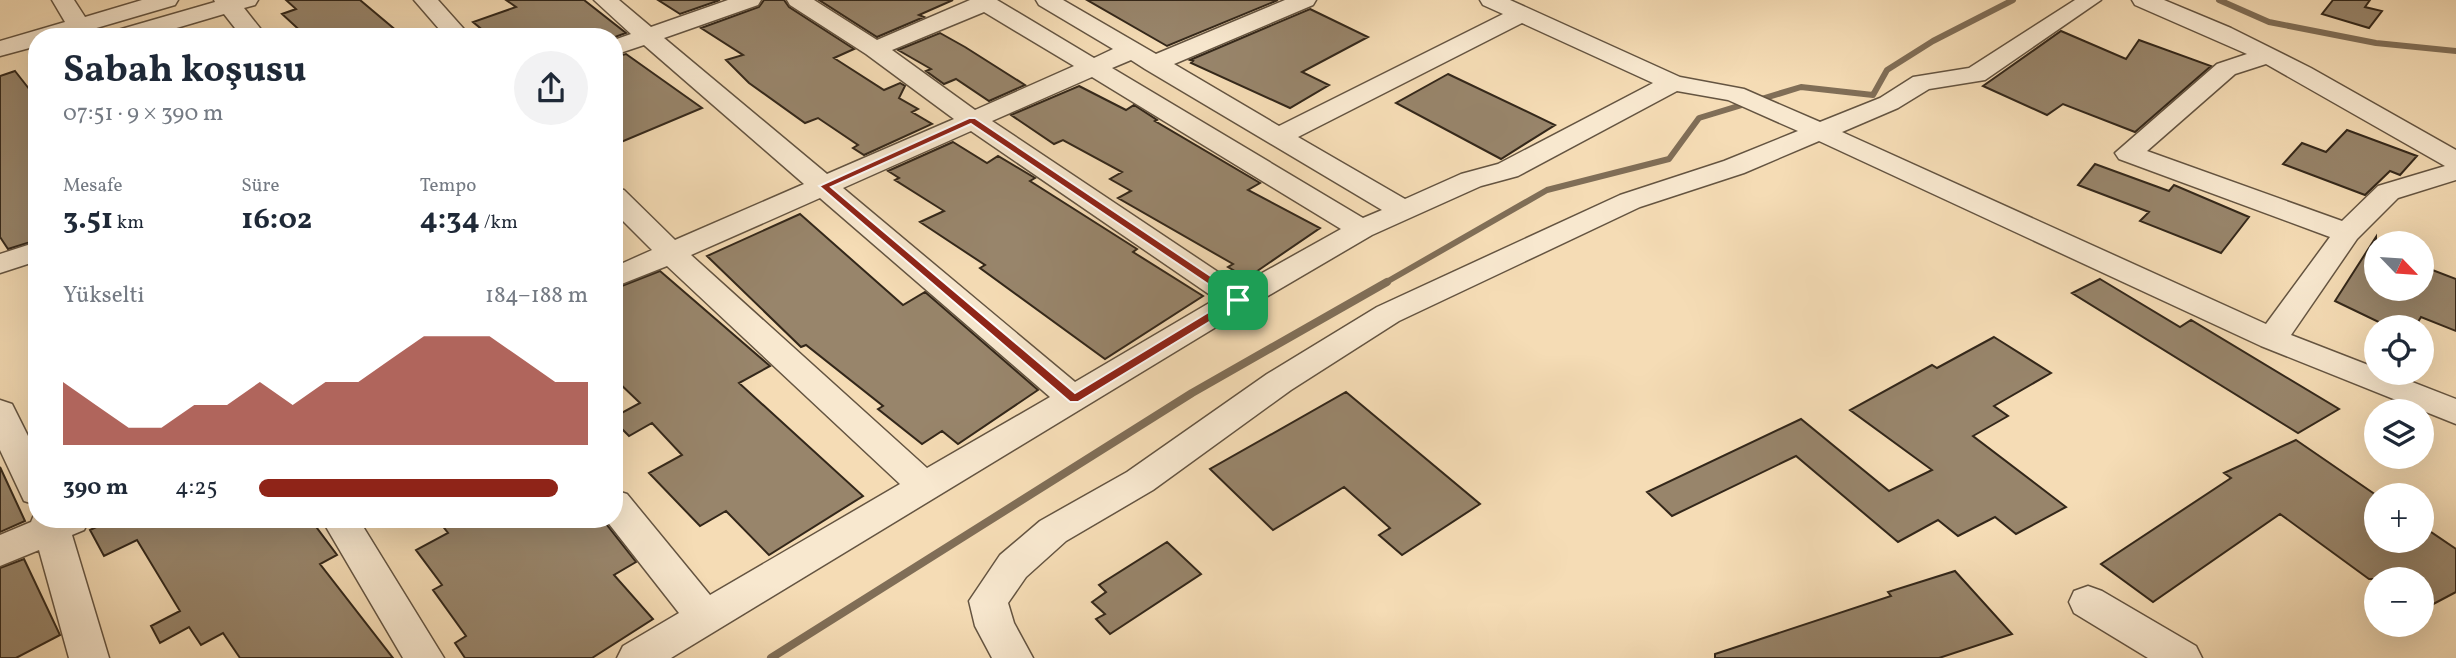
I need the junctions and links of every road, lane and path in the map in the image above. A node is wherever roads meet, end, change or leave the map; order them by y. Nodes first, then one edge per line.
1 (63, 0) edge
2 (167, 0) edge
3 (425, 0) edge
4 (605, 0) edge
5 (750, 0) edge
6 (798, 0) edge
7 (1047, 0) edge
8 (1305, 0) edge
9 (1491, 0) edge
10 (2090, 0) edge
11 (2143, 0) edge
12 (234, 2) edge
13 (983, 2) edge
14 (1521, 14) junction
15 (81, 28) edge
16 (91, 28) edge
17 (149, 28) edge
18 (250, 28) edge
19 (451, 28) edge
20 (648, 36) junction
21 (28, 40) edge
22 (623, 45) edge
23 (0, 49) edge
24 (875, 49) junction
25 (2266, 55) junction
26 (1143, 57) junction
27 (28, 63) edge
28 (1091, 68) junction
29 (0, 71) edge
30 (1673, 83) junction
31 (972, 120) junction
32 (1805, 124) junction
33 (1278, 137) junction
34 (2456, 161) edge
35 (2456, 171) edge
36 (824, 186) junction
37 (623, 205) edge
38 (1404, 211) junction
39 (1362, 229) junction
40 (2347, 233) junction
41 (671, 253) junction
42 (28, 254) edge
43 (0, 264) edge
44 (623, 274) edge
45 (1238, 300) junction
46 (2272, 339) junction
47 (1074, 399) junction
48 (0, 412) edge
49 (2456, 412) edge
50 (28, 473) edge
51 (925, 487) junction
52 (623, 515) edge
53 (46, 528) edge
54 (59, 528) edge
55 (345, 528) edge
56 (0, 551) edge
57 (2088, 602) dead end
58 (705, 617) junction
59 (1004, 642) edge
60 (89, 658) edge
61 (424, 658) edge
62 (637, 658) edge
63 (2182, 658) edge

1 - 15 street
2 - 16 street
3 - 19 street
4 - 20 street
5 - 20 street
6 - 24 street
7 - 26 street
8 - 26 street
9 - 14 street
10 - 32 street
11 - 25 street
12 - 17 street
12 - 18 street
13 - 24 street
13 - 28 street
14 - 30 street
14 - 33 street
20 - 22 street
20 - 36 street
21 - 23 street
24 - 31 street
25 - 34 street
25 - 40 street
26 - 28 street
26 - 33 street
27 - 29 street
28 - 31 street
28 - 39 street
30 - 32 street
30 - 38 street
31 - 36 street
31 - 45 street
32 - 46 street
32 - 59 street
33 - 38 street
35 - 40 street
36 - 41 street
36 - 47 street
37 - 41 street
38 - 39 street
39 - 45 street
40 - 46 street
41 - 44 street
41 - 51 street
42 - 43 street
45 - 47 street
46 - 49 street
47 - 51 street
48 - 50 street
51 - 58 street
52 - 58 street
53 - 56 street
54 - 60 street
55 - 61 street
57 - 63 street
58 - 62 street

